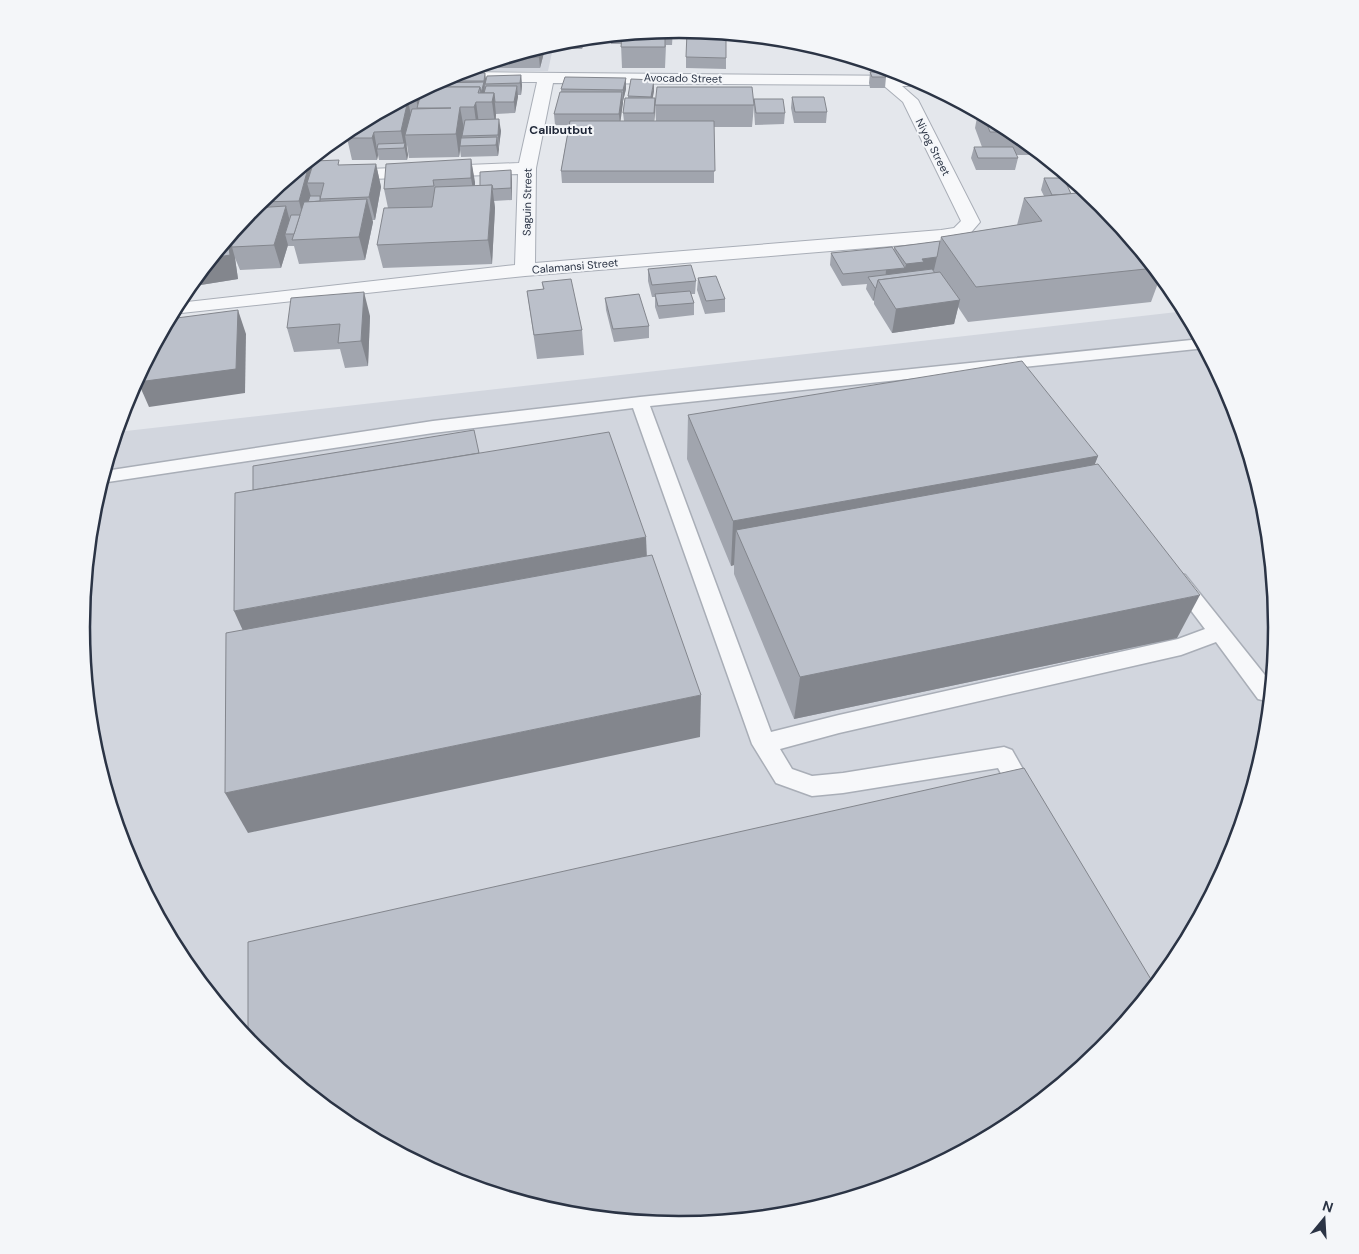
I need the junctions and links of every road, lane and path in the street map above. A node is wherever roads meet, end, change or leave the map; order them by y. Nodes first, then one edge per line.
1 (470, 76) edge
2 (546, 77) junction
3 (886, 80) junction
4 (901, 80) edge
5 (527, 168) junction
6 (299, 178) edge
7 (971, 222) joint
8 (525, 270) junction
9 (184, 308) edge
10 (1197, 345) edge
11 (640, 402) junction
12 (110, 476) edge
13 (1164, 563) edge
14 (1220, 632) junction
15 (1265, 692) edge
16 (764, 744) junction
17 (1039, 817) edge

1 - 2 street, Avocado Street
2 - 3 street, Avocado Street
2 - 5 street, Saguin Street
3 - 4 street, Avocado Street
3 - 7 street, Niyog Street
5 - 6 street
5 - 8 street, Saguin Street
7 - 8 street, Calamansi Street
8 - 9 street, Calamansi Street
10 - 11 lane
11 - 12 lane
11 - 16 lane
13 - 14 lane
14 - 15 lane
14 - 16 lane
16 - 17 lane

